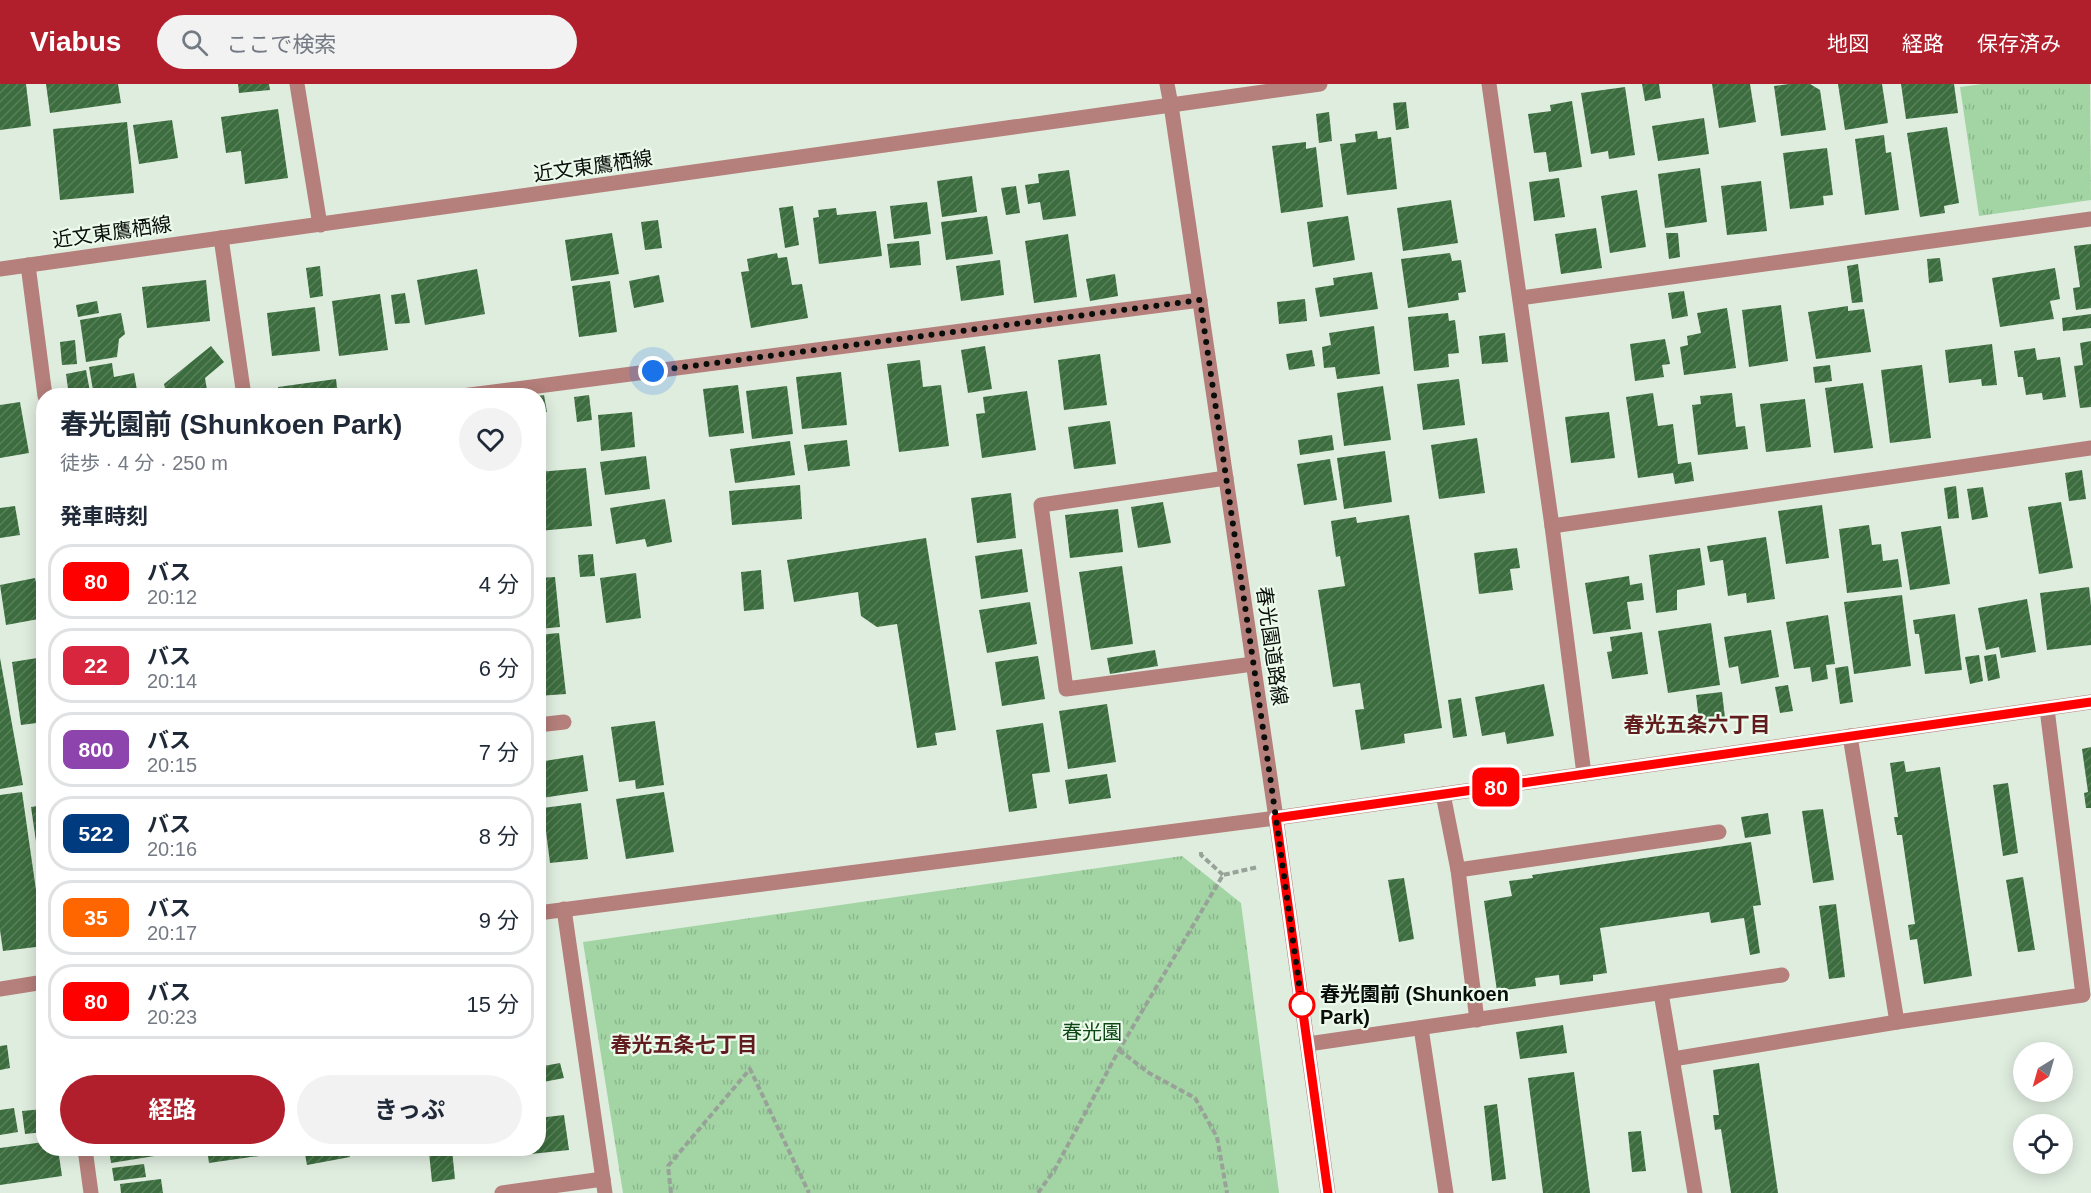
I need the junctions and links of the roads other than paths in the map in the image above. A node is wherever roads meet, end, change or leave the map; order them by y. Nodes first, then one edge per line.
1 (297, 84) edge
2 (1167, 84) edge
3 (1320, 84) edge
4 (1489, 84) edge
5 (1171, 105) junction
6 (2091, 219) edge
7 (320, 225) junction
8 (221, 238) junction
9 (28, 265) junction
10 (0, 269) edge
11 (1520, 298) junction
12 (1200, 300) junction
13 (44, 388) edge
14 (243, 388) edge
15 (524, 388) edge
16 (2091, 448) edge
17 (1226, 478) junction
18 (1552, 526) junction
19 (1253, 664) junction
20 (2091, 702) edge
21 (2047, 708) junction
22 (564, 722) dead end
23 (546, 724) edge
24 (1850, 736) junction
25 (1584, 774) junction
26 (1443, 794) junction
27 (1276, 818) junction
28 (1719, 832) dead end
29 (1458, 870) junction
30 (564, 909) junction
31 (546, 911) edge
32 (1782, 975) dead end
33 (36, 983) edge
34 (0, 989) edge
35 (1661, 993) junction
36 (2087, 997) edge
37 (1477, 1020) junction
38 (1897, 1023) junction
39 (1421, 1028) junction
40 (1308, 1044) junction
41 (1673, 1059) junction
42 (86, 1156) edge
43 (604, 1186) edge
44 (91, 1193) edge
45 (502, 1193) edge
46 (1328, 1193) edge
47 (1446, 1193) edge
48 (1695, 1193) edge

1 - 7 street
2 - 5 street
3 - 5 street, 近文東鷹栖線
4 - 11 street
5 - 7 street, 近文東鷹栖線
5 - 12 street, 春光園道路線
6 - 11 street
7 - 8 street, 近文東鷹栖線
8 - 9 street, 近文東鷹栖線
8 - 14 street
9 - 10 street, 近文東鷹栖線
9 - 13 street
11 - 18 street
12 - 15 street
12 - 17 street, 春光園道路線
16 - 18 street
17 - 19 street, 春光園道路線
17 - 19 street
18 - 25 street
19 - 27 street, 春光園道路線
20 - 21 street
21 - 24 street
21 - 36 street
22 - 23 street
24 - 25 street
24 - 38 street
25 - 26 street
26 - 27 street
26 - 29 street
27 - 30 street
27 - 40 street, 春光園道路線
28 - 29 street
29 - 37 street
30 - 31 street
30 - 43 street
32 - 35 street
33 - 34 street
35 - 37 street
35 - 41 street
36 - 38 street
37 - 39 street
38 - 41 street
39 - 40 street
39 - 47 street
40 - 46 street, 春光園道路線
41 - 48 street
42 - 44 street
43 - 45 street

